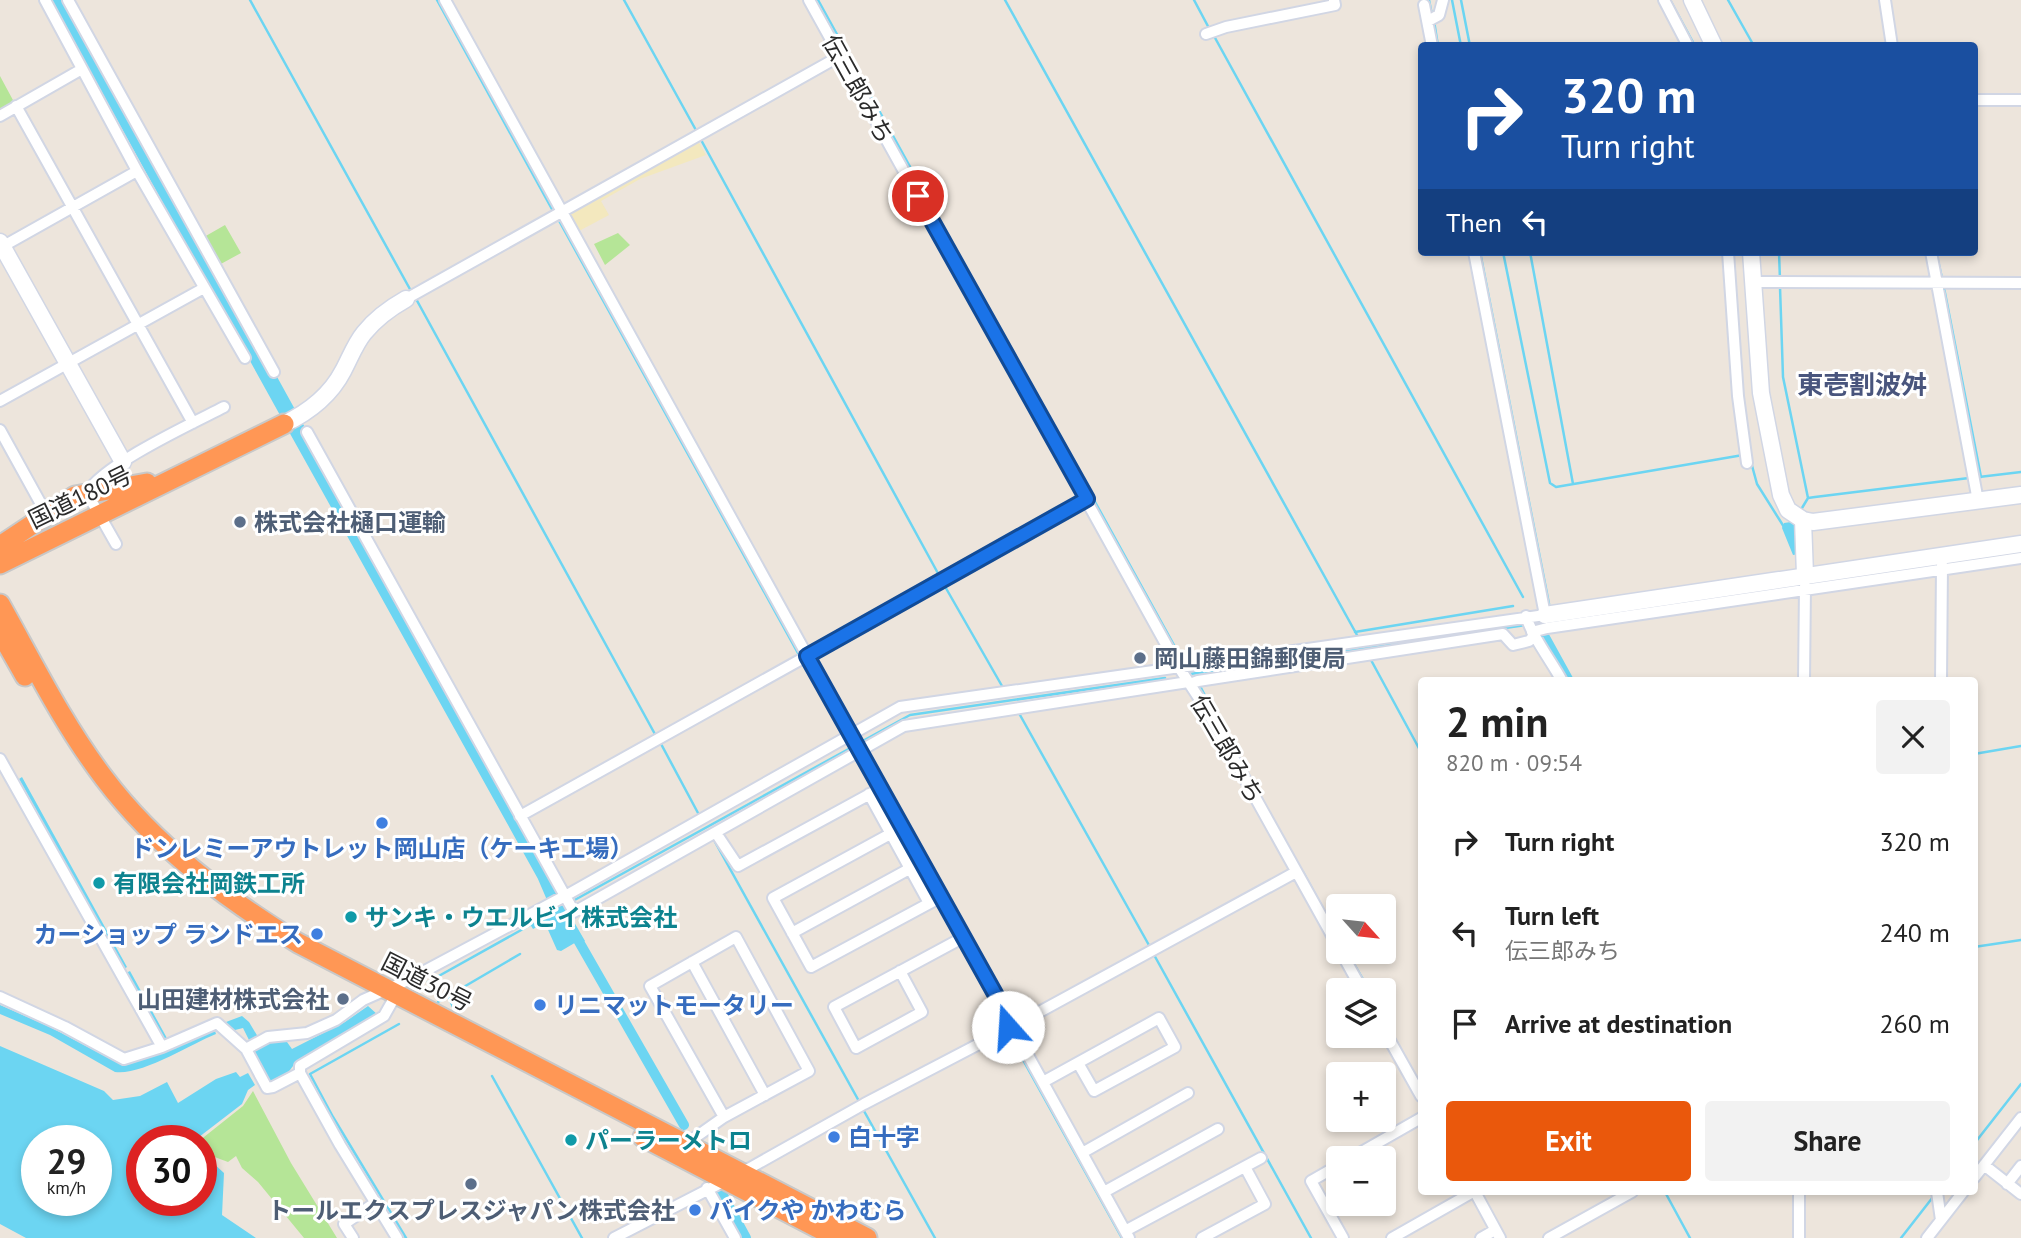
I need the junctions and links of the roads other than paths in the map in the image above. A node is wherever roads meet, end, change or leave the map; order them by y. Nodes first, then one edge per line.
1 (45, 0) edge
2 (68, 0) edge
3 (445, 0) edge
4 (809, 0) edge
5 (1334, 0) edge
6 (1443, 0) edge
7 (1664, 0) edge
8 (1692, 0) edge
9 (1885, 0) edge
10 (1424, 5) dead end
11 (1432, 20) junction
12 (1206, 34) dead end
13 (1433, 42) edge
14 (1686, 42) edge
15 (1712, 42) edge
16 (1891, 42) edge
17 (840, 56) junction
18 (82, 69) junction
19 (1978, 100) edge
20 (2021, 100) edge
21 (16, 106) junction
22 (0, 116) edge
23 (138, 171) junction
24 (73, 206) junction
25 (557, 213) junction
26 (1, 246) edge
27 (1475, 256) edge
28 (1729, 256) edge
29 (1750, 256) edge
30 (1932, 256) edge
31 (1941, 283) junction
32 (2021, 283) edge
33 (204, 288) junction
34 (1741, 291) junction
35 (406, 299) joint
36 (138, 323) junction
37 (244, 358) dead end
38 (67, 363) junction
39 (274, 372) dead end
40 (1746, 395) junction
41 (0, 401) edge
42 (224, 407) dead end
43 (193, 422) junction
44 (284, 424) joint
45 (0, 430) edge
46 (307, 432) dead end
47 (1746, 457) dead end
48 (123, 462) junction
49 (181, 474) junction
50 (87, 494) junction
51 (2021, 495) edge
52 (1087, 499) junction
53 (1978, 501) junction
54 (99, 514) junction
55 (47, 515) junction
56 (1803, 520) junction
57 (116, 544) dead end
58 (2021, 544) edge
59 (0, 546) edge
60 (2021, 558) edge
61 (0, 564) edge
62 (1940, 566) junction
63 (1805, 583) junction
64 (0, 604) edge
65 (1535, 626) junction
66 (0, 632) edge
67 (1354, 649) junction
68 (804, 658) junction
69 (1178, 666) junction
70 (1560, 677) edge
71 (1804, 677) edge
72 (1941, 677) edge
73 (1194, 682) junction
74 (855, 747) junction
75 (0, 758) edge
76 (875, 791) junction
77 (520, 816) junction
78 (897, 831) junction
79 (716, 833) junction
80 (916, 865) junction
81 (1296, 872) junction
82 (566, 897) junction
83 (583, 897) junction
84 (934, 900) junction
85 (1326, 925) edge
86 (792, 933) junction
87 (959, 940) junction
88 (692, 962) junction
89 (900, 971) junction
90 (388, 996) junction
91 (0, 997) edge
92 (1008, 1028) junction
93 (166, 1045) junction
94 (249, 1048) junction
95 (1394, 1048) edge
96 (1078, 1063) junction
97 (300, 1073) junction
98 (1043, 1082) junction
99 (1418, 1091) edge
100 (1188, 1093) dead end
101 (765, 1095) junction
102 (724, 1116) junction
103 (2021, 1118) edge
104 (1418, 1120) edge
105 (1218, 1129) dead end
106 (1372, 1146) edge
107 (685, 1151) junction
108 (1082, 1153) junction
109 (1261, 1158) dead end
110 (1984, 1165) junction
111 (2021, 1166) edge
112 (1245, 1167) junction
113 (1326, 1172) edge
114 (1978, 1173) edge
115 (724, 1180) junction
116 (2007, 1184) junction
117 (1104, 1192) junction
118 (2021, 1194) edge
119 (1469, 1195) edge
120 (1476, 1195) edge
121 (1627, 1195) edge
122 (1799, 1195) edge
123 (1937, 1195) edge
124 (1961, 1195) edge
125 (375, 1203) junction
126 (1326, 1208) edge
127 (1331, 1216) edge
128 (1941, 1220) junction
129 (1498, 1234) edge
130 (1127, 1235) edge
131 (353, 1238) edge
132 (397, 1238) edge
133 (614, 1238) edge
134 (735, 1238) edge
135 (837, 1238) edge
136 (867, 1238) edge
137 (1202, 1238) edge
138 (1343, 1238) edge
139 (1392, 1238) edge
140 (1481, 1238) edge
141 (1549, 1238) edge
142 (1799, 1238) edge
143 (1927, 1238) edge

1 - 18 street
2 - 39 street
3 - 25 street
4 - 17 street, 伝三郎みち
5 - 12 street
6 - 11 street
7 - 14 street
8 - 15 street
9 - 16 street
10 - 11 street
11 - 13 street
17 - 25 street
17 - 52 street, 伝三郎みち
18 - 21 street
18 - 23 street
19 - 20 street
21 - 22 street
21 - 24 street
23 - 24 street
23 - 33 street
24 - 26 street
24 - 36 street
25 - 35 street
25 - 68 street
26 - 38 street
27 - 65 street
28 - 34 street
29 - 34 street
30 - 31 street
31 - 32 street
31 - 34 street
31 - 53 street
33 - 36 street
33 - 37 street
34 - 40 street
34 - 40 street
35 - 44 street
36 - 38 street
36 - 43 street
38 - 41 street
38 - 48 street
40 - 47 street
40 - 56 street
42 - 43 street
43 - 48 street
44 - 49 highway, 国道180号
45 - 55 street
46 - 77 street
48 - 50 street
49 - 50 highway, 国道180号
49 - 54 highway, 国道180号
50 - 54 street
50 - 55 highway, 国道180号
51 - 53 street
52 - 68 street
52 - 69 street, 伝三郎みち
53 - 56 street
54 - 57 street
54 - 61 highway, 国道180号
55 - 59 highway, 国道180号
56 - 63 street
58 - 62 street
60 - 62 street
62 - 63 street
62 - 72 street
63 - 65 street
63 - 71 street
64 - 90 highway, 国道30号
65 - 67 street
65 - 67 street
65 - 70 street
66 - 90 highway, 国道30号
67 - 69 street
67 - 73 street
68 - 74 street
68 - 77 street
69 - 73 street, 伝三郎みち
69 - 74 street
73 - 74 street
73 - 81 street, 伝三郎みち
74 - 76 street
74 - 79 street
74 - 83 street
75 - 93 street
76 - 78 street
76 - 79 street
77 - 82 street
78 - 80 street
78 - 86 street
79 - 83 street
80 - 84 street
80 - 86 street
81 - 85 street, 伝三郎みち
81 - 92 street
82 - 83 street
82 - 83 street
82 - 90 street
84 - 86 street
84 - 87 street
87 - 89 street
87 - 92 street
88 - 101 street
88 - 101 street
88 - 102 street
89 - 89 street
90 - 94 street
90 - 97 street
90 - 107 highway, 国道30号
91 - 93 street
92 - 98 street
92 - 115 street
93 - 94 street
94 - 97 street
95 - 99 street
96 - 96 street
96 - 98 street
97 - 125 street
98 - 108 street
100 - 108 street
101 - 102 street
102 - 107 street
103 - 110 street
104 - 106 street
105 - 117 street
107 - 115 highway, 国道30号
108 - 117 street
109 - 112 street
110 - 114 street
110 - 116 street
111 - 116 street
112 - 130 street
112 - 137 street
113 - 126 street
115 - 133 street
115 - 134 street
115 - 135 highway, 国道30号
115 - 136 highway, 国道30号
116 - 118 street
117 - 130 street
119 - 139 street
120 - 129 street
121 - 141 street
122 - 142 street
123 - 128 street
124 - 128 street
125 - 131 street
125 - 132 street
127 - 138 street
128 - 143 street
129 - 140 street

